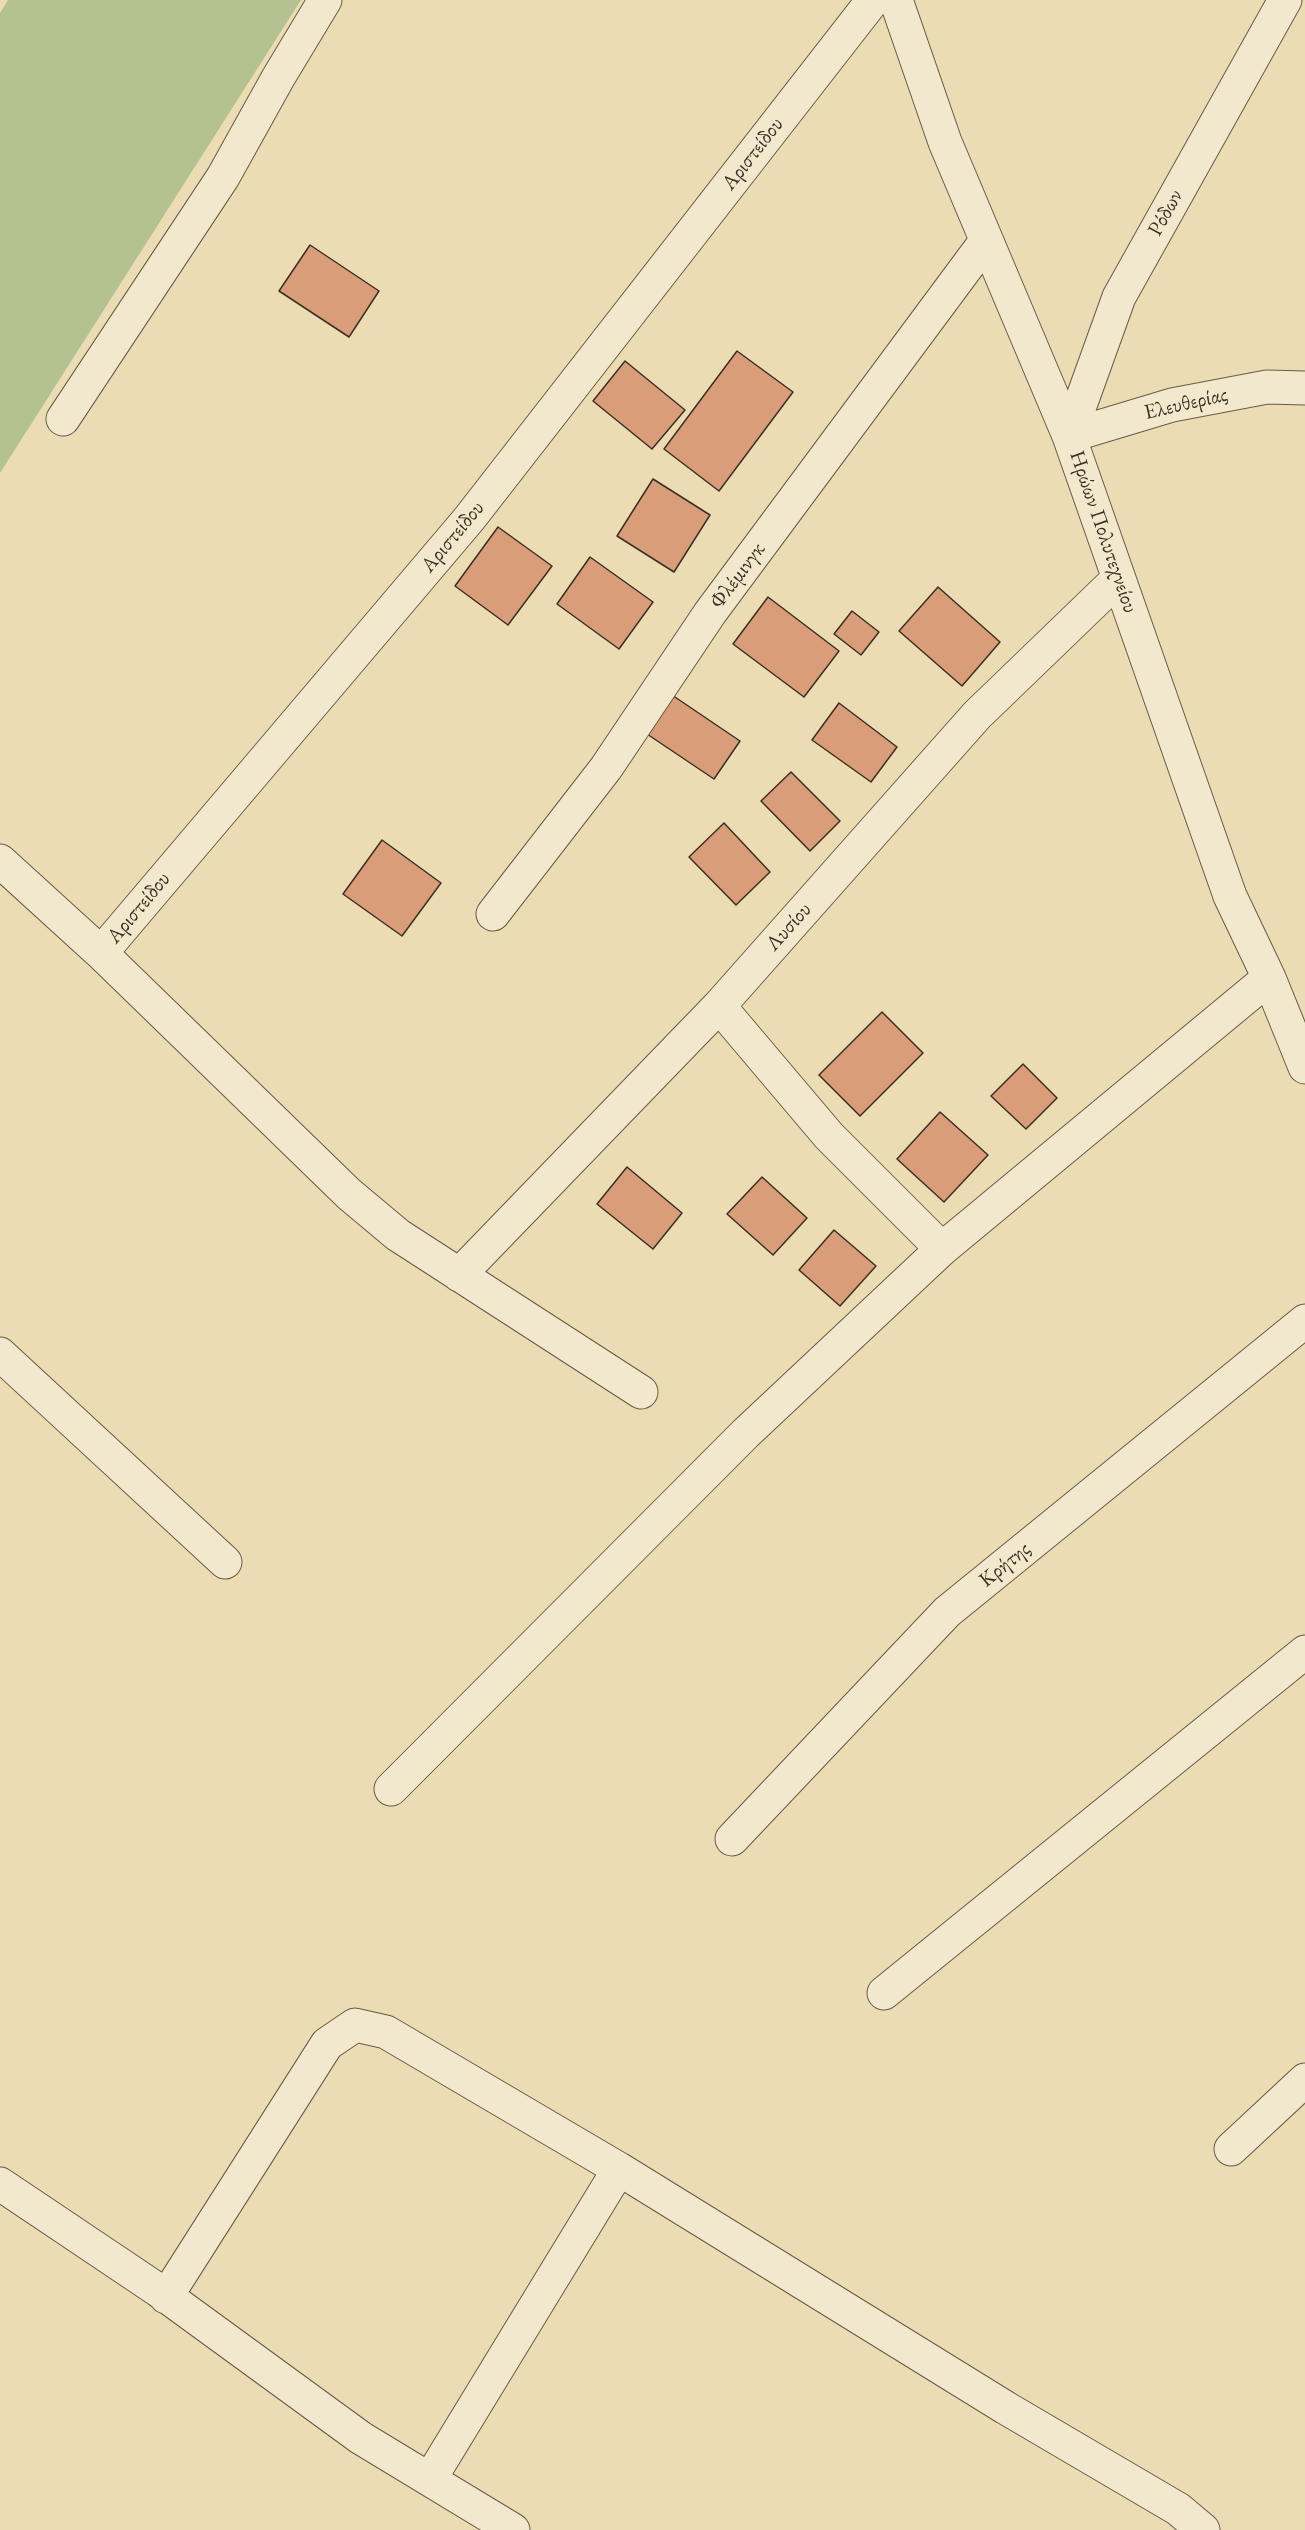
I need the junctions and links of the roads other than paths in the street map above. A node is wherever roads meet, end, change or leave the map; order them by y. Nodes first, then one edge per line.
1 (325, 0) edge
2 (873, 0) edge
3 (896, 0) edge
4 (1285, 0) edge
5 (986, 241) junction
6 (1305, 388) edge
7 (63, 419) dead end
8 (1069, 436) junction
9 (1118, 579) junction
10 (0, 861) edge
11 (493, 914) dead end
12 (100, 953) junction
13 (1269, 978) junction
14 (719, 1006) junction
15 (1305, 1067) edge
16 (942, 1249) junction
17 (459, 1275) junction
18 (1305, 1321) edge
19 (0, 1354) edge
20 (641, 1392) dead end
21 (225, 1562) dead end
22 (1305, 1652) edge
23 (391, 1789) dead end
24 (732, 1839) dead end
25 (884, 1993) dead end
26 (1305, 2080) edge
27 (1231, 2150) dead end
28 (619, 2169) junction
29 (0, 2184) edge
30 (166, 2297) junction
31 (430, 2480) junction
32 (513, 2530) edge
33 (1203, 2530) edge

1 - 7 street
2 - 12 street, Αριστείδου
3 - 5 street, Ηρώων Πολυτεχνείου
4 - 8 street, Ρόδων
5 - 8 street, Ηρώων Πολυτεχνείου
5 - 11 street, Φλέμινγκ
6 - 8 street, Ελευθερίας
8 - 9 street, Ηρώων Πολυτεχνείου
9 - 13 street, Ηρώων Πολυτεχνείου
9 - 14 street, Λυσίου
10 - 12 street, Αριστείδου
12 - 17 street
13 - 15 street, Ηρώων Πολυτεχνείου
13 - 16 street
14 - 16 street
14 - 17 street, Λυσίου
16 - 23 street
17 - 20 street
18 - 24 street, Κρήτης
19 - 21 street
22 - 25 street
26 - 27 street
28 - 30 street
28 - 31 street
28 - 33 street
29 - 30 street
30 - 31 street
31 - 32 street

